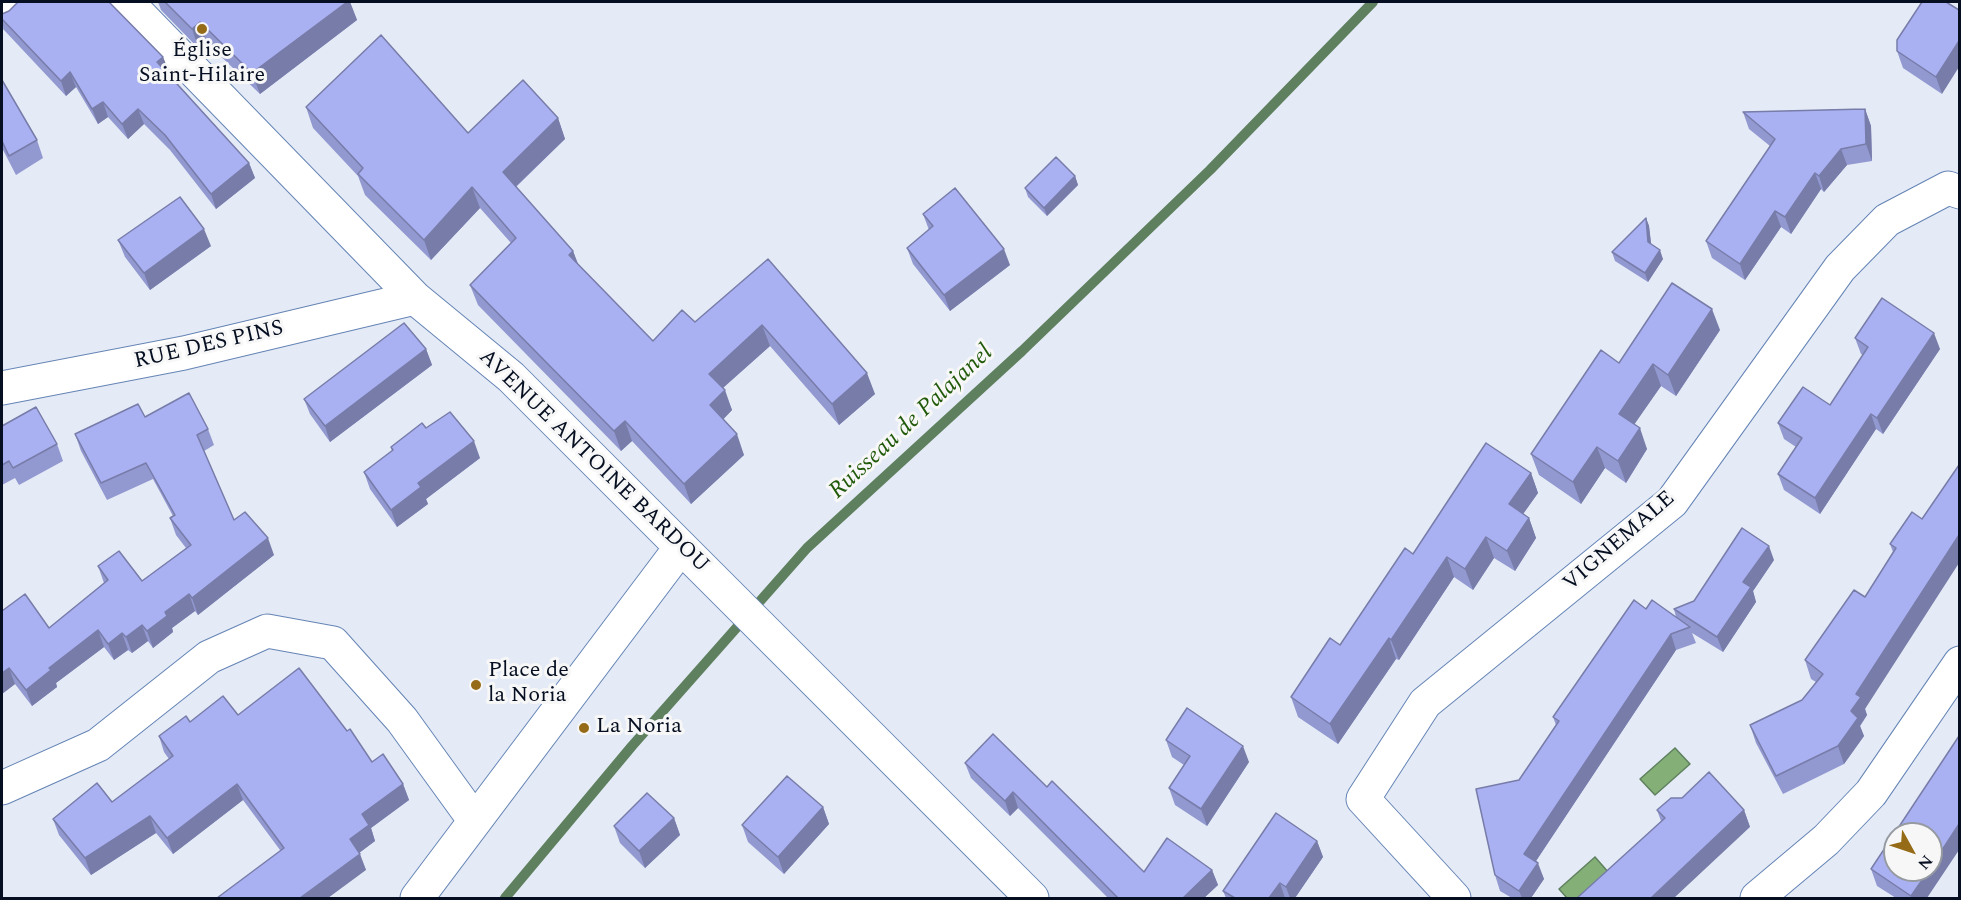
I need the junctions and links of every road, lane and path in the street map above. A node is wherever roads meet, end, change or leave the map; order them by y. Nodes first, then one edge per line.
1 (13, 2) edge
2 (127, 2) edge
3 (2, 12) edge
4 (1959, 192) edge
5 (415, 298) junction
6 (2, 388) edge
7 (681, 547) junction
8 (1959, 663) edge
9 (2, 788) edge
10 (475, 821) junction
11 (417, 898) edge
12 (1032, 898) edge
13 (1454, 898) edge
14 (1757, 898) edge

1 - 3 street
2 - 5 street, AVENUE ANTOINE BARDOU
4 - 13 street, VIGNEMALE
5 - 6 street, RUE DES PINS
5 - 7 street, AVENUE ANTOINE BARDOU
7 - 10 street
7 - 12 street, AVENUE ANTOINE BARDOU
8 - 14 street
9 - 10 street
10 - 11 street

